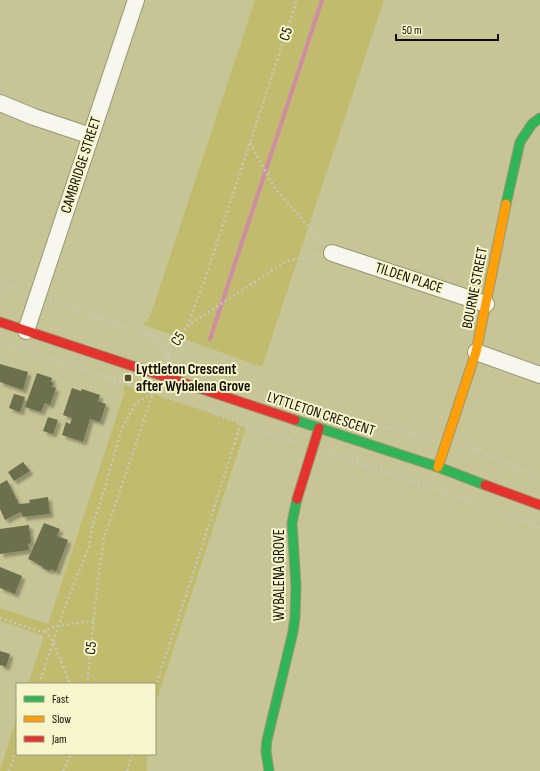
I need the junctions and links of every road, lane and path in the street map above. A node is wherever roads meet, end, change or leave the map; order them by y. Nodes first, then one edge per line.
1 (136, 0) edge
2 (297, 0) edge
3 (0, 103) edge
4 (540, 118) edge
5 (91, 136) junction
6 (250, 143) junction
7 (332, 253) junction
8 (0, 283) edge
9 (37, 296) junction
10 (486, 304) junction
11 (0, 322) edge
12 (187, 326) junction
13 (26, 331) junction
14 (0, 342) edge
15 (476, 352) junction
16 (166, 355) junction
17 (175, 366) dead end
18 (540, 374) edge
19 (158, 375) junction
20 (153, 393) junction
21 (214, 414) dead end
22 (338, 414) dead end
23 (240, 423) junction
24 (319, 428) junction
25 (448, 438) junction
26 (313, 447) junction
27 (438, 467) junction
28 (540, 478) edge
29 (484, 504) dead end
30 (540, 505) edge
31 (499, 510) dead end
32 (540, 527) edge
33 (0, 618) edge
34 (95, 621) junction
35 (58, 626) junction
36 (45, 631) junction
37 (53, 641) junction
38 (39, 683) edge
39 (70, 683) edge
40 (87, 683) edge
41 (156, 684) edge
42 (16, 752) edge
43 (71, 755) edge
44 (132, 755) edge
45 (9, 771) edge
46 (63, 771) edge
47 (126, 771) edge
48 (269, 771) edge

1 - 5 street, CAMBRIDGE STREET
2 - 6 path, C5
3 - 5 street
4 - 10 street, BOURNE STREET
5 - 9 street, CAMBRIDGE STREET
6 - 7 path
6 - 12 path, C5
7 - 10 street, TILDEN PLACE
7 - 12 path
8 - 9 path
9 - 13 street, CAMBRIDGE STREET
9 - 16 path
10 - 15 street, BOURNE STREET
11 - 13 street, LYTTLETON CRESCENT
12 - 16 path, C5
13 - 19 street, LYTTLETON CRESCENT
14 - 20 path
15 - 18 street
15 - 25 street, BOURNE STREET
16 - 17 path
16 - 19 path, C5
19 - 20 path, C5
19 - 24 street, LYTTLETON CRESCENT
20 - 34 path, C5
20 - 35 path
21 - 23 path
22 - 25 path
23 - 26 path
23 - 41 path
24 - 26 street, WYBALENA GROVE
24 - 27 street, LYTTLETON CRESCENT
25 - 27 street, BOURNE STREET
25 - 28 path
26 - 29 path
26 - 48 street, WYBALENA GROVE
27 - 30 street, LYTTLETON CRESCENT
31 - 32 path
33 - 36 path
34 - 35 path
34 - 40 path, C5
35 - 36 path
35 - 37 path
36 - 37 path
37 - 38 path
37 - 39 path
42 - 45 path
43 - 46 path
44 - 47 path

